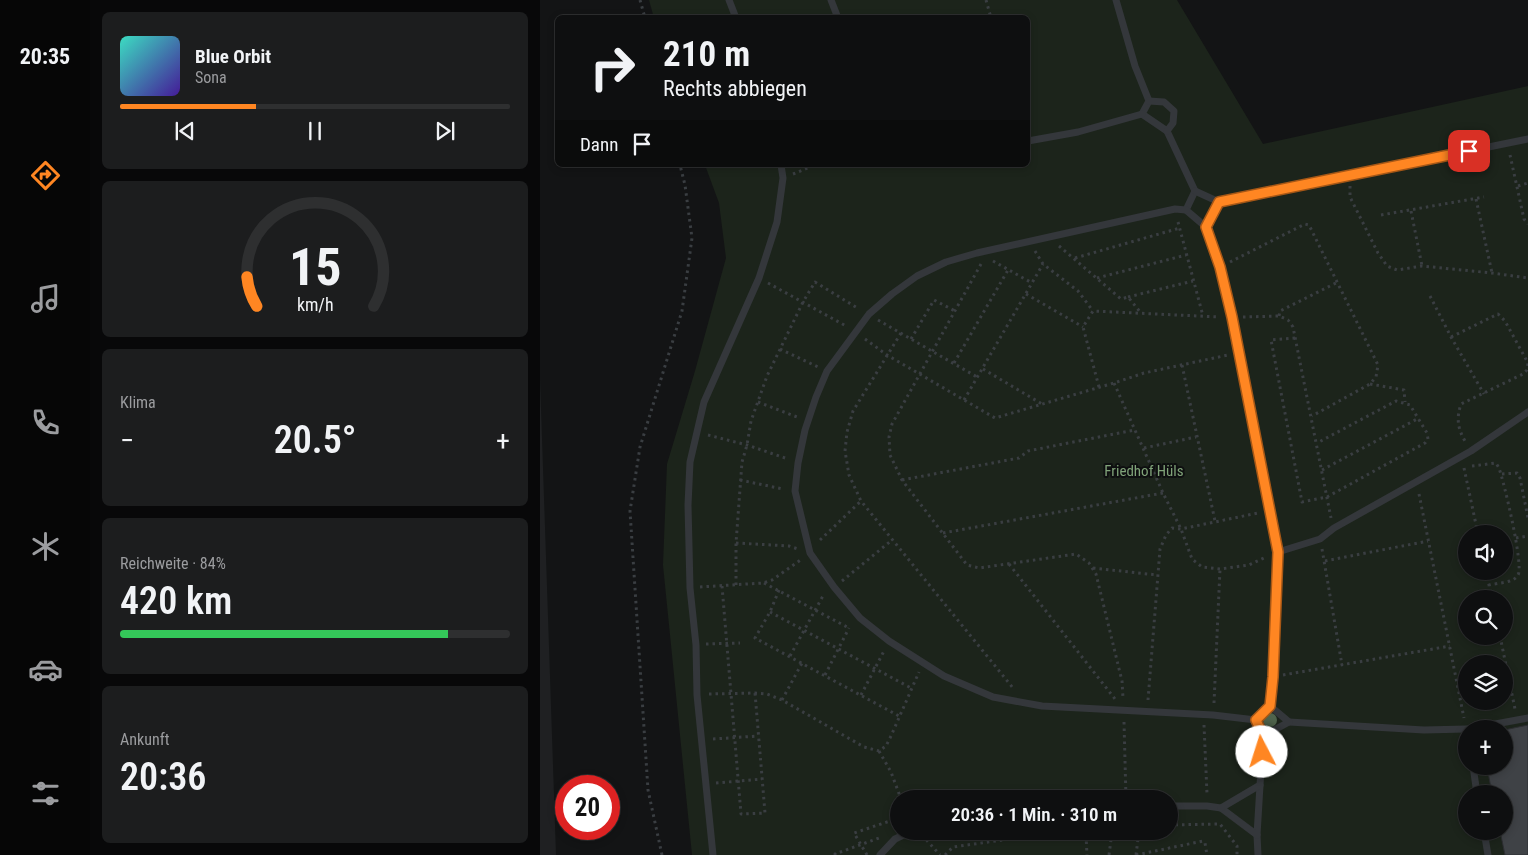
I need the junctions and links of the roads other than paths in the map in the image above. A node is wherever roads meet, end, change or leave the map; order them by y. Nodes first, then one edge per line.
1 (729, 0) edge
2 (831, 0) edge
3 (1116, 0) edge
4 (735, 15) edge
5 (837, 15) edge
6 (1149, 102) junction
7 (1142, 114) junction
8 (1167, 130) junction
9 (1528, 139) edge
10 (1030, 141) edge
11 (781, 167) edge
12 (1195, 191) junction
13 (1219, 202) junction
14 (1186, 210) junction
15 (1206, 227) junction
16 (1528, 412) edge
17 (1278, 552) junction
18 (1270, 706) junction
19 (1528, 718) edge
20 (1256, 720) junction
21 (1513, 721) edge
22 (1289, 722) junction
23 (1458, 730) edge
24 (1263, 736) junction
25 (1260, 785) junction
26 (1178, 806) edge
27 (1221, 808) junction
28 (1257, 835) junction
29 (894, 840) edge
30 (1486, 840) edge
31 (714, 855) edge
32 (880, 855) edge
33 (1258, 855) edge
34 (1488, 855) edge

1 - 4 lane
2 - 5 lane
3 - 6 lane
6 - 7 lane
6 - 8 lane
7 - 8 lane
7 - 10 lane
8 - 12 lane
9 - 13 lane
11 - 31 lane
12 - 13 lane
12 - 14 lane
13 - 15 lane
14 - 15 lane
14 - 20 lane
15 - 17 lane
16 - 17 lane
17 - 18 lane
18 - 20 lane
18 - 22 lane
19 - 21 lane
20 - 24 lane
22 - 23 lane
22 - 24 lane
24 - 25 lane
25 - 27 lane
25 - 28 lane
26 - 27 lane
27 - 28 lane
28 - 33 lane
29 - 32 lane
30 - 34 lane

